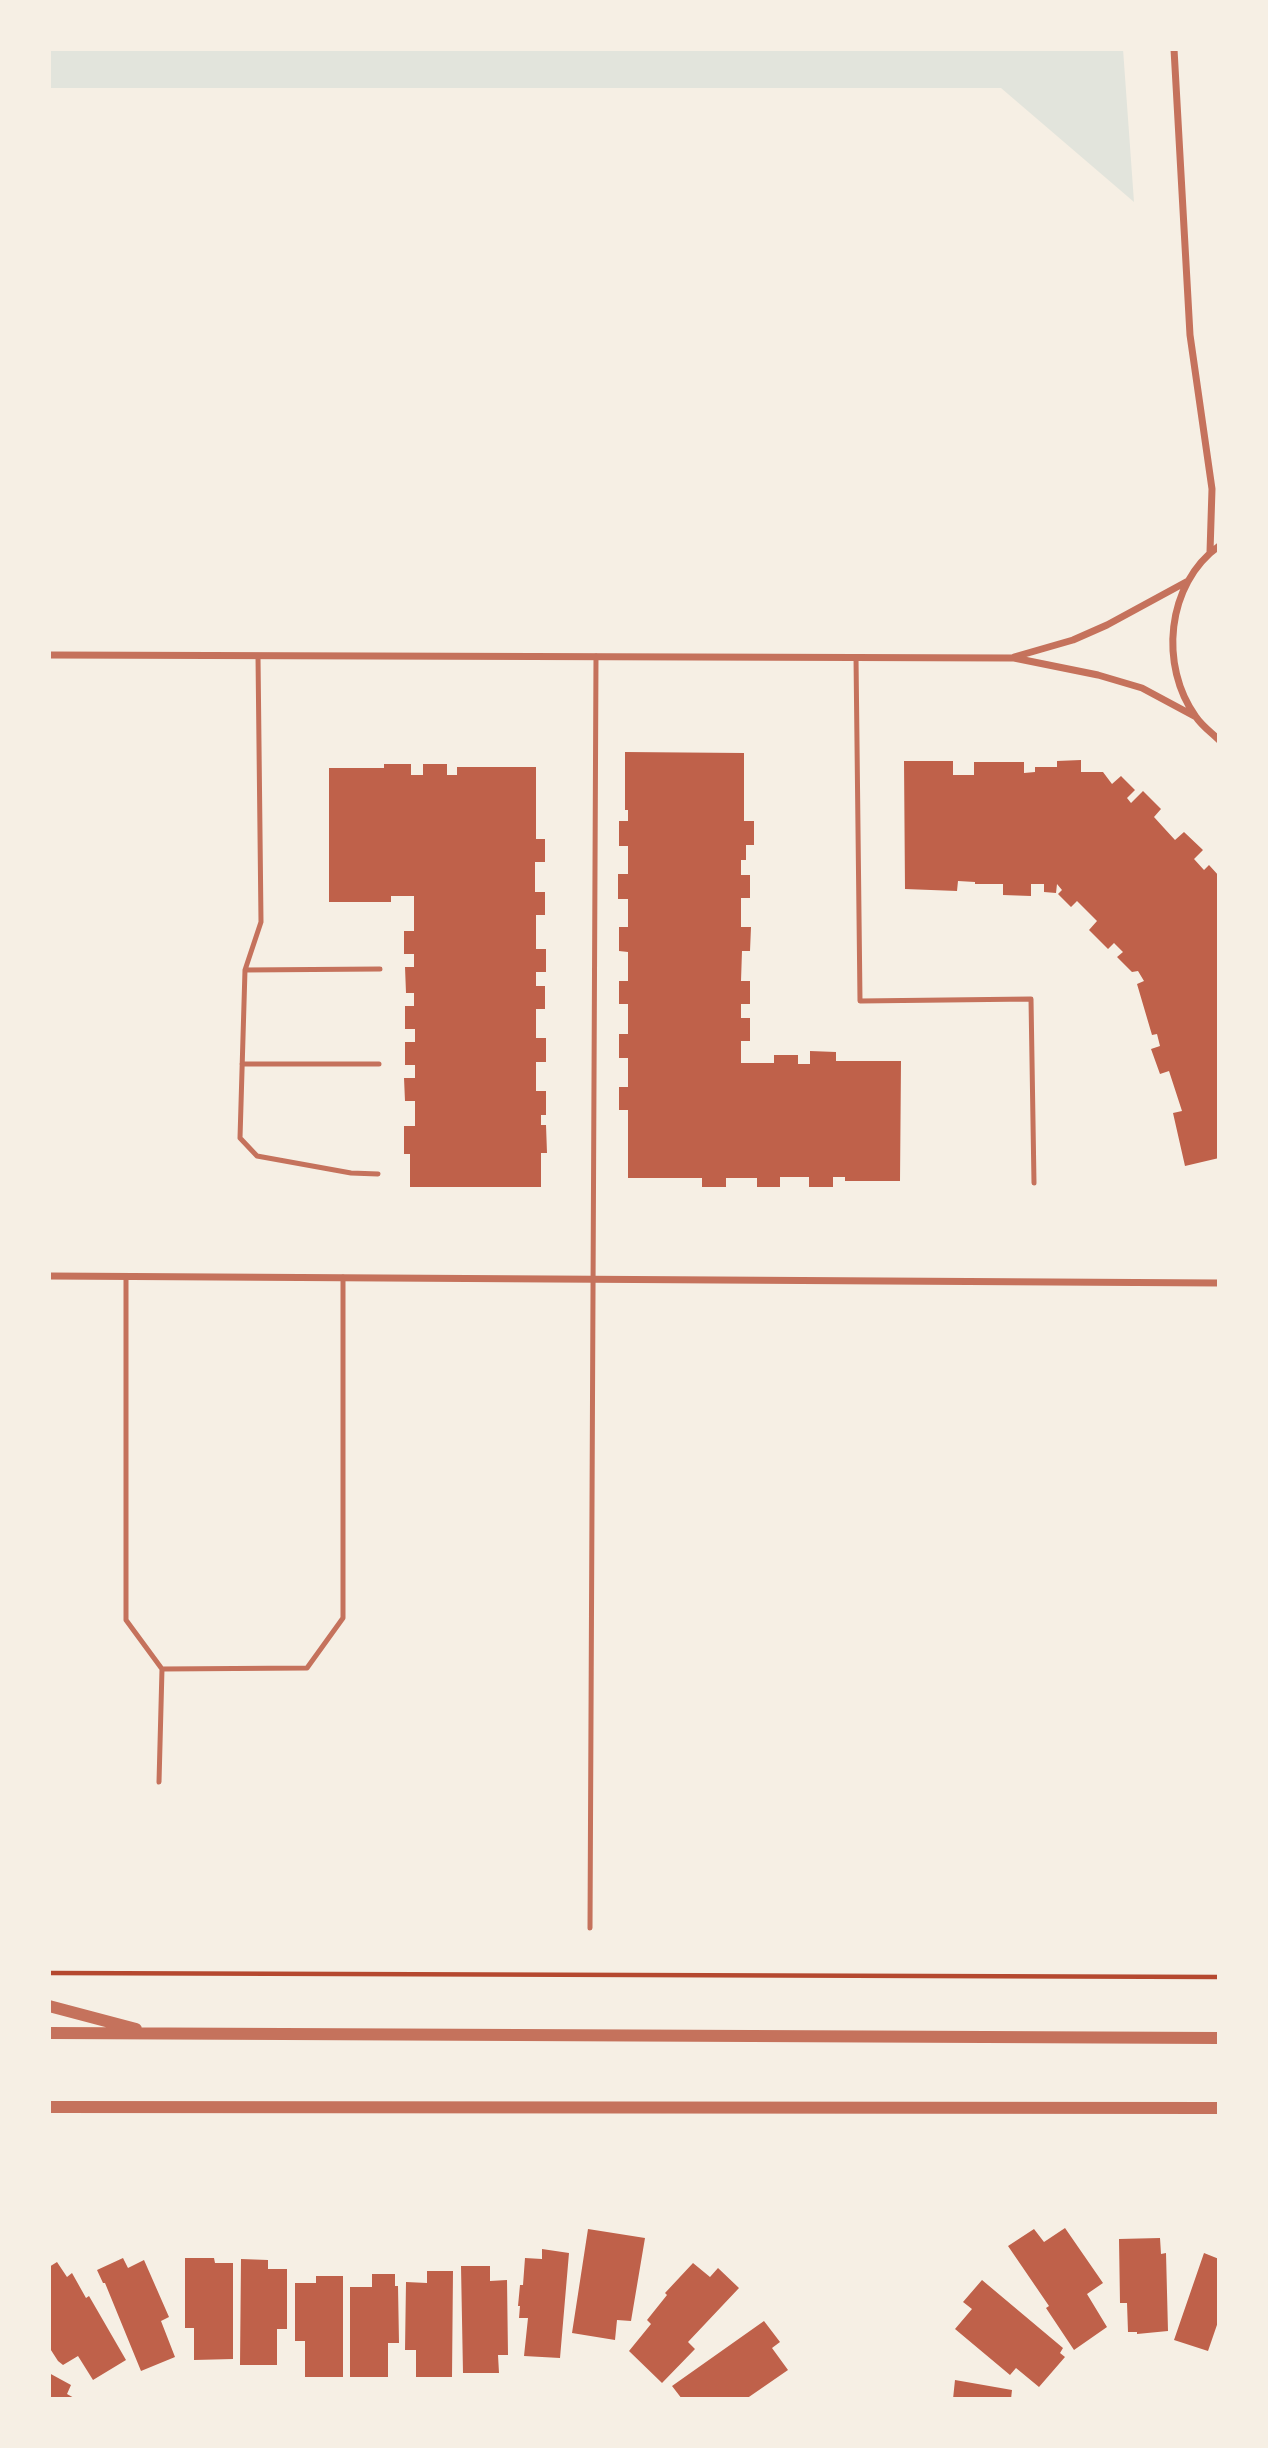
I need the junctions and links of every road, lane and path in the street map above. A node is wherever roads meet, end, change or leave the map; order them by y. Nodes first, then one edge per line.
1 (1174, 49) edge
2 (1219, 546) edge
3 (1210, 552) junction
4 (1188, 581) junction
5 (49, 655) edge
6 (258, 656) junction
7 (596, 656) junction
8 (856, 657) junction
9 (1014, 658) junction
10 (1196, 717) junction
11 (1219, 740) edge
12 (380, 969) dead end
13 (245, 970) junction
14 (242, 1065) junction
15 (379, 1065) dead end
16 (378, 1174) dead end
17 (1034, 1183) dead end
18 (49, 1276) edge
19 (126, 1276) junction
20 (343, 1277) junction
21 (593, 1279) junction
22 (1219, 1283) edge
23 (162, 1668) junction
24 (159, 1782) dead end
25 (590, 1928) dead end
26 (49, 1973) edge
27 (1219, 1977) edge
28 (49, 2006) edge
29 (49, 2034) edge
30 (156, 2034) junction
31 (1219, 2038) edge
32 (49, 2107) edge
33 (1219, 2108) edge

1 - 3 street
2 - 3 street
3 - 4 street
4 - 9 street
4 - 10 street
5 - 6 street
6 - 7 street
6 - 13 lane
7 - 8 street
7 - 21 lane
8 - 9 street
8 - 17 lane
9 - 10 street
10 - 11 street
12 - 13 lane
13 - 14 lane
14 - 15 lane
14 - 16 lane
18 - 19 street
19 - 20 street
19 - 23 lane
20 - 21 street
20 - 23 lane
21 - 22 street
21 - 25 lane
23 - 24 lane
26 - 27 path
28 - 30 street
29 - 30 street
30 - 31 street
32 - 33 street

